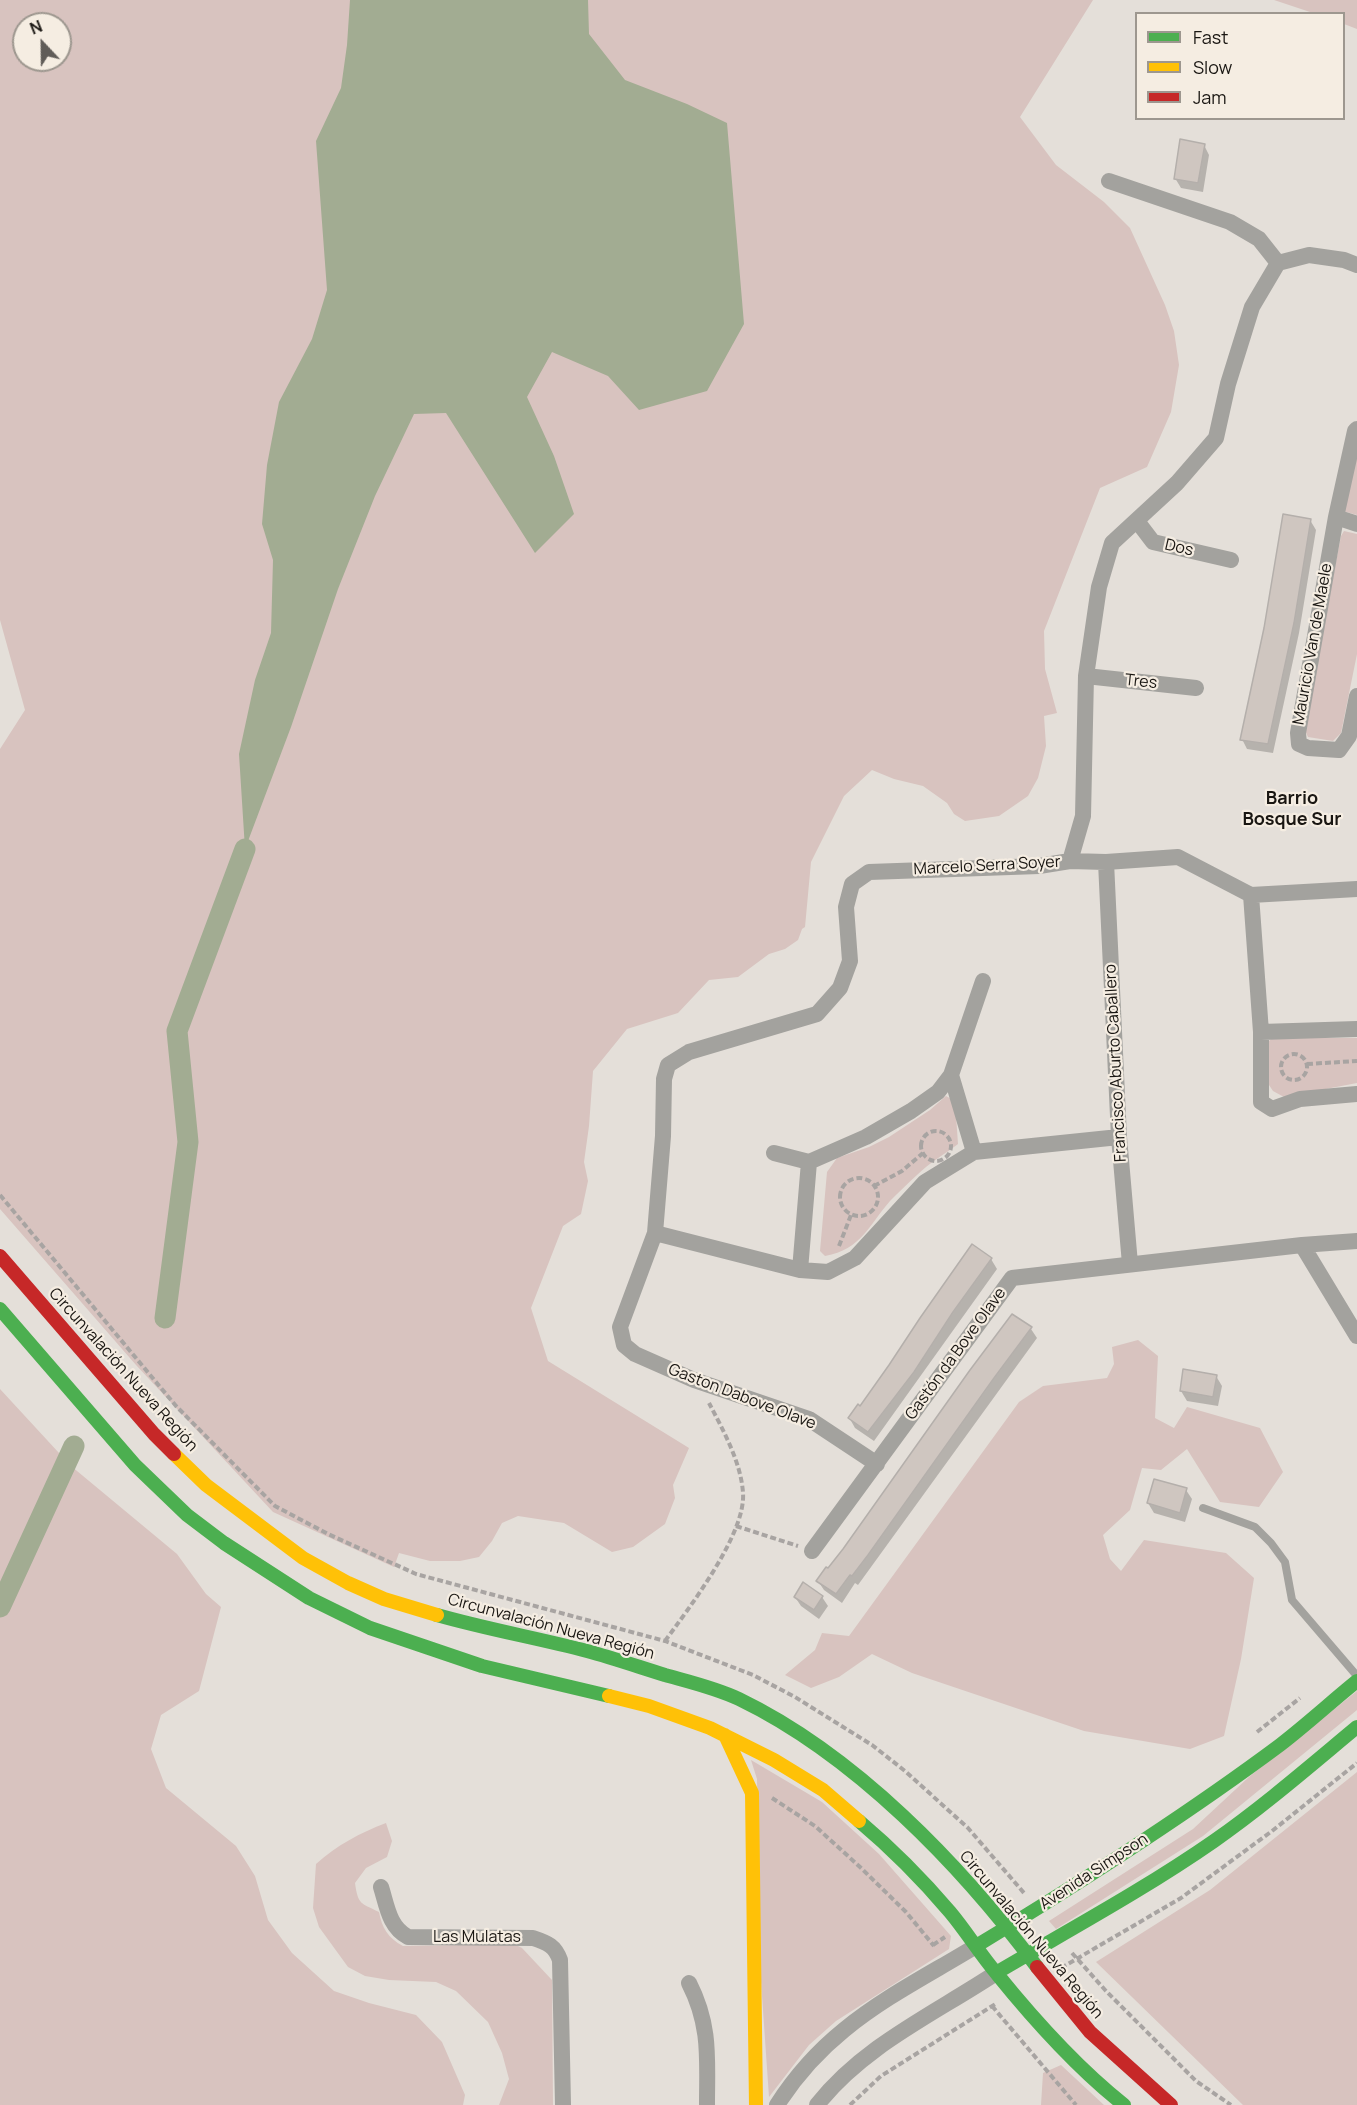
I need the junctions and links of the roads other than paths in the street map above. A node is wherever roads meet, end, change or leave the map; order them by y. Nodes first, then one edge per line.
1 (1109, 181) dead end
2 (1278, 263) junction
3 (1357, 265) edge
4 (1357, 429) edge
5 (1336, 518) junction
6 (1137, 521) junction
7 (1357, 524) edge
8 (1231, 560) dead end
9 (1086, 676) junction
10 (1196, 688) dead end
11 (1357, 696) edge
12 (1070, 861) junction
13 (1106, 862) junction
14 (1357, 889) edge
15 (1251, 895) junction
16 (983, 981) dead end
17 (1357, 1029) edge
18 (1261, 1032) junction
19 (951, 1075) junction
20 (1357, 1094) edge
21 (1119, 1137) junction
22 (974, 1152) junction
23 (774, 1153) dead end
24 (809, 1162) junction
25 (655, 1233) junction
26 (1357, 1241) edge
27 (1302, 1245) junction
28 (0, 1256) edge
29 (1130, 1264) junction
30 (800, 1270) junction
31 (0, 1309) edge
32 (1357, 1336) edge
33 (635, 1354) joint
34 (877, 1464) junction
35 (1203, 1508) dead end
36 (812, 1551) road end
37 (1357, 1676) edge
38 (1357, 1681) edge
39 (1357, 1727) edge
40 (725, 1735) junction
41 (381, 1887) dead end
42 (1006, 1927) junction
43 (976, 1946) junction
44 (1027, 1955) junction
45 (996, 1973) junction
46 (689, 1983) dead end
47 (564, 2105) edge
48 (707, 2105) edge
49 (756, 2105) edge
50 (777, 2105) edge
51 (817, 2105) edge
52 (1124, 2105) edge
53 (1171, 2105) edge

1 - 2 street
2 - 3 street
2 - 6 street, Marcelo Serra Soyer
4 - 5 street, Mauricio Van de Maele
5 - 7 street
5 - 11 street, Mauricio Van de Maele
6 - 8 street, Dos
6 - 9 street, Marcelo Serra Soyer
9 - 10 street, Tres
9 - 12 street, Marcelo Serra Soyer
12 - 13 street
12 - 25 street, Marcelo Serra Soyer
13 - 15 street
13 - 21 street, Francisco Aburto Caballero
14 - 15 street
15 - 18 street
16 - 19 street
17 - 18 street
18 - 20 street
19 - 22 street
19 - 24 street
21 - 22 street
21 - 29 street, Francisco Aburto Caballero
22 - 30 street
23 - 24 street
24 - 30 street
25 - 30 street
25 - 33 street, Marcelo Serra Soyer
26 - 27 street, Gastón da Bove Olave
27 - 29 street, Gastón da Bove Olave
27 - 32 street
28 - 42 main road, Circunvalación Nueva Región
29 - 34 street, Gastón da Bove Olave
31 - 40 main road
33 - 34 street, Gaston Dabove Olave
34 - 36 street, Gastón da Bove Olave
35 - 37 lane
38 - 42 main road, Avenida Simpson
39 - 44 main road
40 - 43 main road
40 - 49 main road
41 - 47 street, Las Mulatas
42 - 43 main road, Avenida Simpson
42 - 44 main road, Circunvalación Nueva Región
43 - 45 main road
43 - 50 street, Avenida Simpson
44 - 45 main road
44 - 53 main road, Circunvalación Nueva Región
45 - 51 street
45 - 52 main road
46 - 48 street

